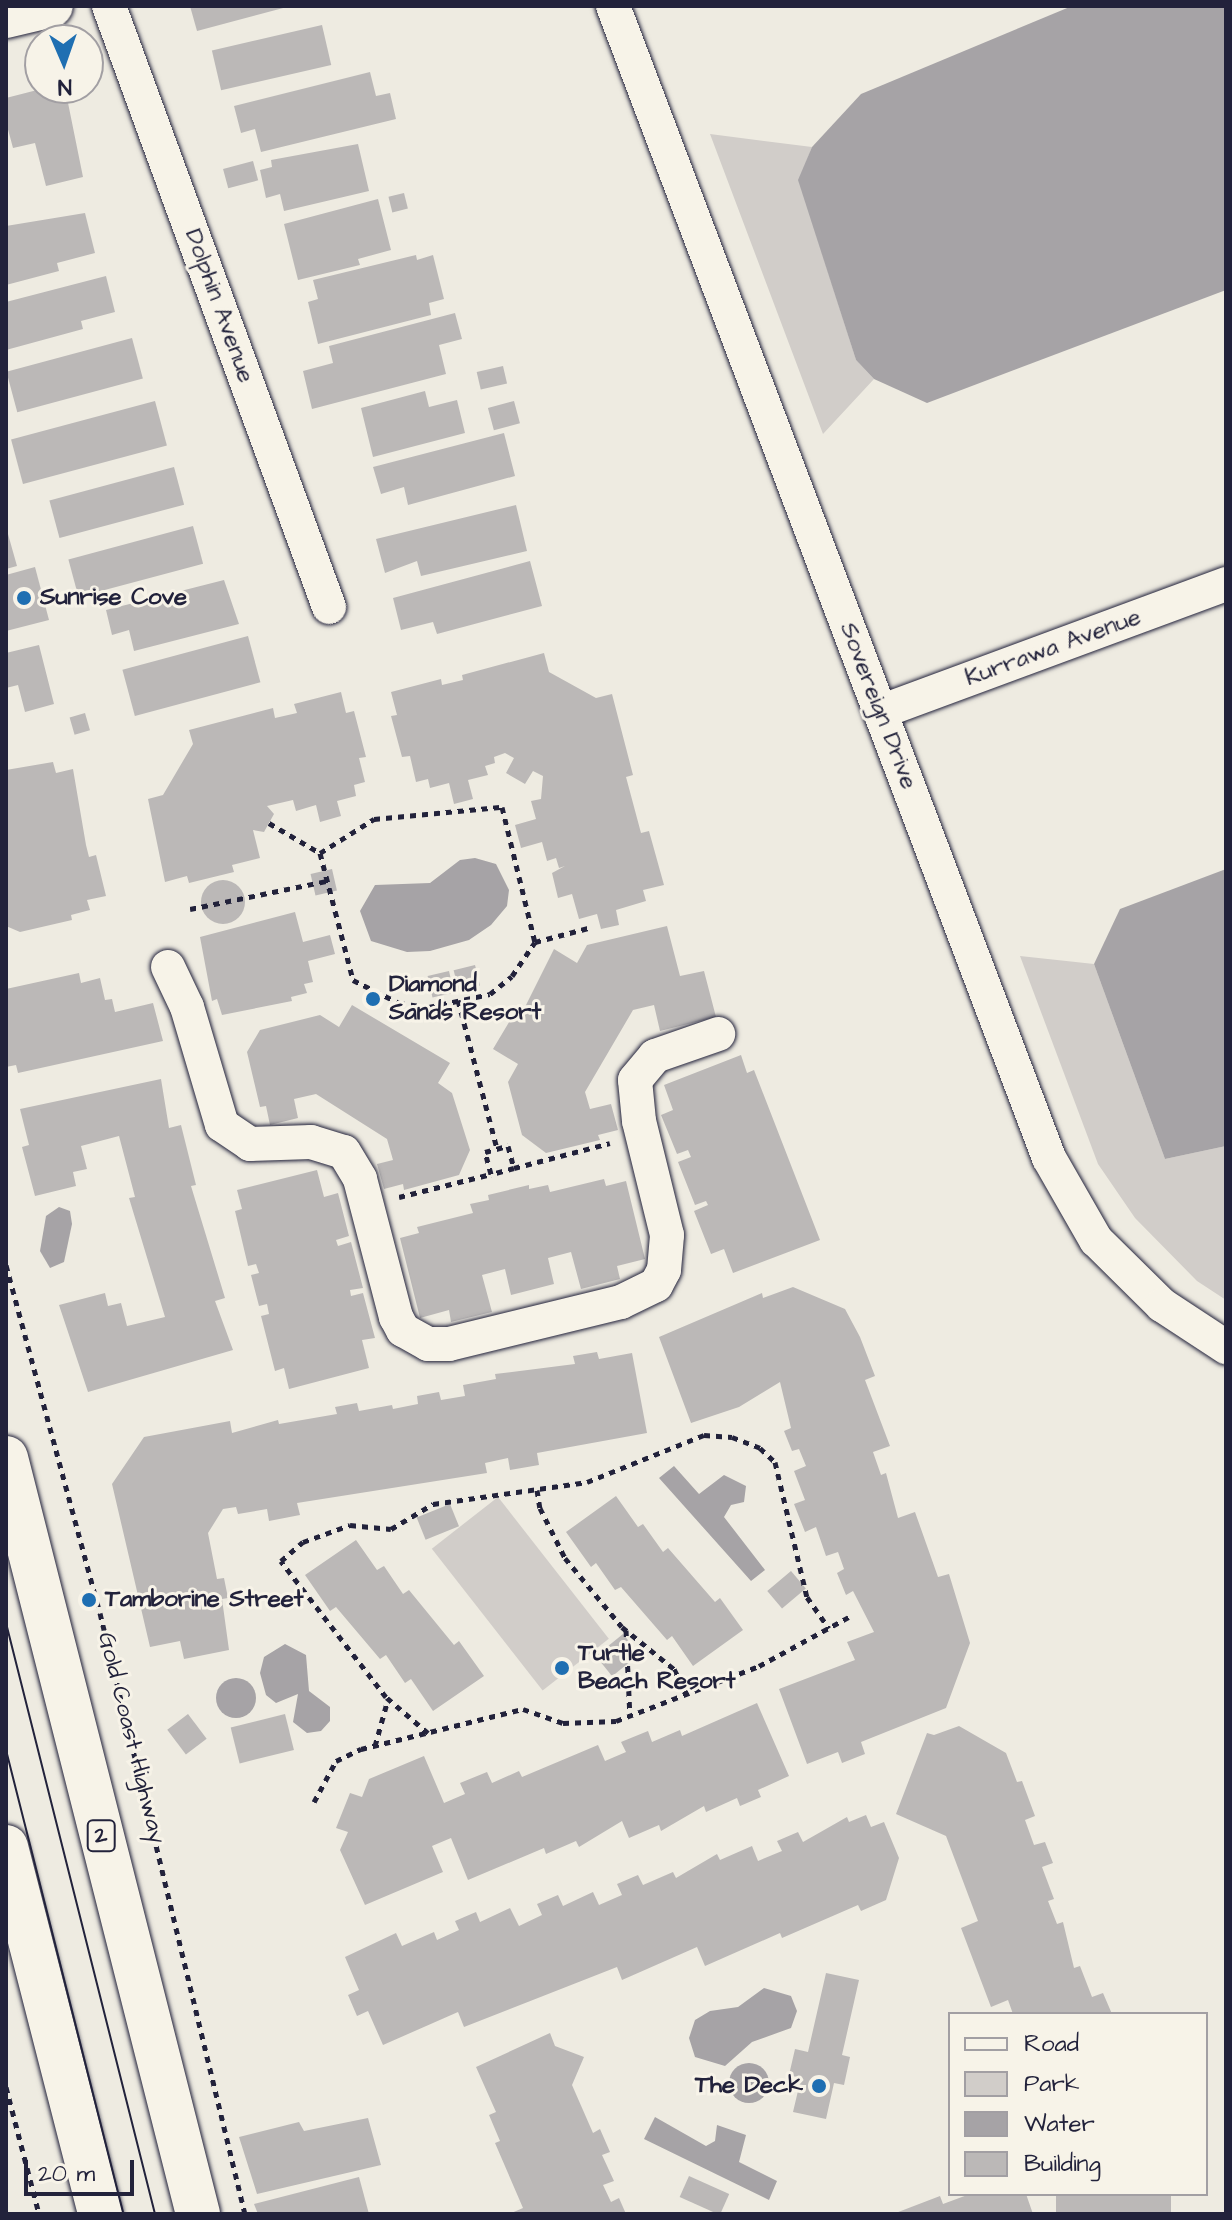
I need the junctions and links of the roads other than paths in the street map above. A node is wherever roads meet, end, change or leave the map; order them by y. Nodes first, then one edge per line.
1 (52, 6) edge
2 (109, 6) edge
3 (613, 6) edge
4 (6, 17) edge
5 (1226, 584) edge
6 (329, 607) dead end
7 (880, 712) junction
8 (168, 967) dead end
9 (718, 1034) dead end
10 (1226, 1347) edge
11 (6, 1458) edge
12 (6, 1847) edge
13 (20, 1962) edge
14 (100, 2214) edge
15 (198, 2214) edge

1 - 4 street
2 - 6 street, Dolphin Avenue
3 - 7 street, Sovereign Drive
5 - 7 street, Kurrawa Avenue
7 - 10 street, Sovereign Drive
8 - 9 street
11 - 15 highway, 2
12 - 13 highway
13 - 14 highway

